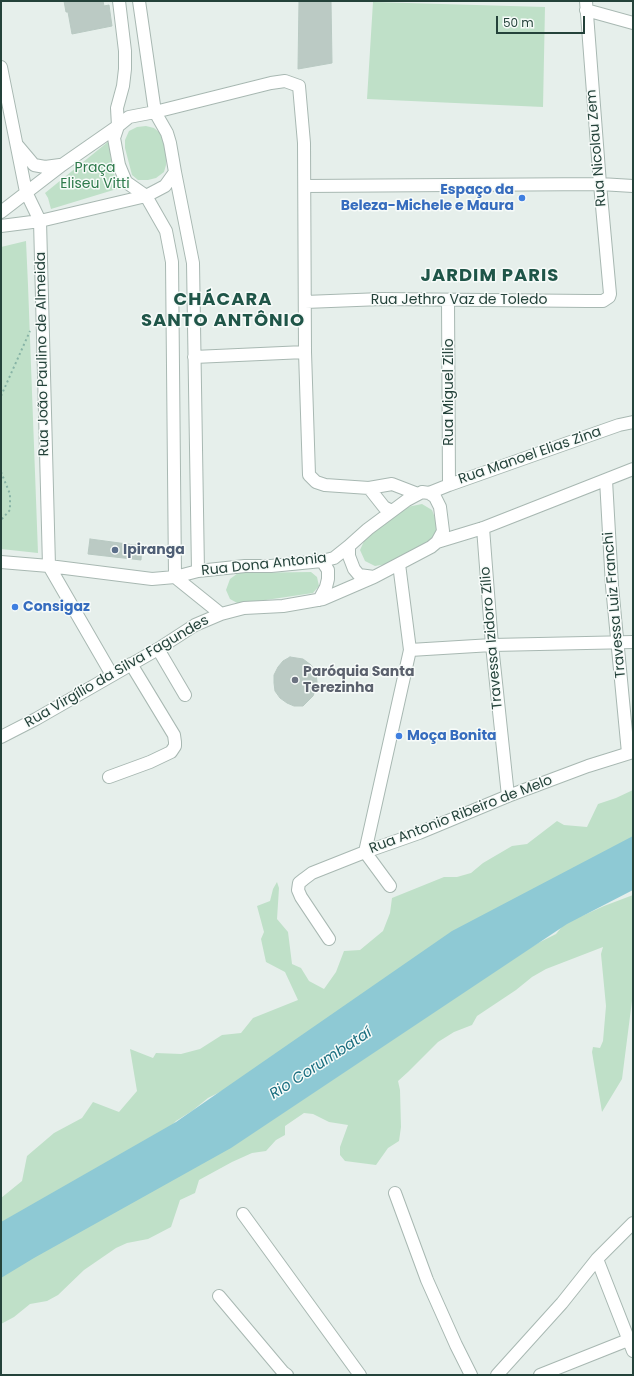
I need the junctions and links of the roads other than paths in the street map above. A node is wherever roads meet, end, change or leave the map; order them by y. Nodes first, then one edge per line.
1 (119, 1) edge
2 (139, 1) edge
3 (586, 5) edge
4 (633, 23) edge
5 (1, 67) edge
6 (4, 91) edge
7 (155, 112) junction
8 (118, 126) junction
9 (18, 146) junction
10 (62, 165) junction
11 (175, 172) junction
12 (600, 184) junction
13 (305, 186) junction
14 (633, 186) edge
15 (26, 192) junction
16 (146, 196) junction
17 (1, 212) edge
18 (40, 221) junction
19 (1, 226) edge
20 (610, 294) joint
21 (448, 300) junction
22 (305, 302) junction
23 (305, 352) junction
24 (194, 357) junction
25 (633, 422) edge
26 (633, 469) edge
27 (606, 480) junction
28 (449, 484) junction
29 (369, 488) junction
30 (424, 494) junction
31 (392, 511) junction
32 (483, 528) junction
33 (436, 542) junction
34 (349, 546) junction
35 (322, 561) junction
36 (1, 562) edge
37 (399, 564) junction
38 (49, 566) junction
39 (198, 571) junction
40 (175, 577) junction
41 (374, 577) junction
42 (319, 600) junction
43 (221, 614) junction
44 (633, 642) edge
45 (617, 643) junction
46 (492, 645) junction
47 (158, 649) junction
48 (410, 650) junction
49 (131, 664) junction
50 (112, 675) junction
51 (185, 695) dead end
52 (1, 737) edge
53 (630, 752) edge
54 (109, 777) dead end
55 (508, 796) junction
56 (365, 852) junction
57 (390, 886) dead end
58 (329, 939) dead end
59 (395, 1193) dead end
60 (243, 1214) dead end
61 (633, 1223) edge
62 (597, 1259) junction
63 (219, 1296) dead end
64 (631, 1339) edge
65 (633, 1352) edge
66 (287, 1375) edge
67 (360, 1375) edge
68 (471, 1375) edge
69 (497, 1375) edge
70 (540, 1375) edge

1 - 8 street
2 - 7 street
3 - 4 street
3 - 12 street, Rua Nicolau Zem
5 - 6 street, Rua João Paulino de Almeida
6 - 9 street, Rua João Paulino de Almeida
7 - 8 street
7 - 11 street
7 - 13 street
8 - 10 street
8 - 16 street
9 - 10 street, Rua João Paulino de Almeida
9 - 15 street, Rua João Paulino de Almeida
10 - 15 street
11 - 16 street
11 - 24 street
12 - 13 street
12 - 14 street
12 - 20 street, Rua Nicolau Zem
13 - 22 street
15 - 17 street
15 - 18 street, Rua João Paulino de Almeida
16 - 18 street
16 - 40 street
18 - 19 street
18 - 38 street, Rua João Paulino de Almeida
20 - 21 street, Rua Jethro Vaz de Toledo
21 - 22 street, Rua Jethro Vaz de Toledo
21 - 28 street, Rua Miguel Zilio
22 - 23 street
23 - 24 street
23 - 29 street
24 - 39 street
25 - 28 street, Rua Manoel Elias Zina
26 - 27 street
27 - 32 street
27 - 45 street, Travessa Luiz Franchi
28 - 30 street, Rua Manoel Elias Zina
29 - 30 street
29 - 31 street
30 - 31 street, Rua Manoel Elias Zina
30 - 33 street
31 - 34 street, Rua Dona Antonia
32 - 33 street
32 - 46 street, Travessa Izidoro Zílio
33 - 37 street, Rua Virgílio da Silva Fagundes
34 - 35 street, Rua Dona Antonia
34 - 41 street
35 - 39 street, Rua Dona Antonia
35 - 42 street
36 - 38 street, Rua Dona Antonia
37 - 41 street, Rua Virgílio da Silva Fagundes
37 - 48 street
38 - 40 street, Rua Dona Antonia
38 - 50 street
39 - 40 street, Rua Dona Antonia
40 - 43 street
41 - 42 street, Rua Virgílio da Silva Fagundes
42 - 43 street, Rua Virgílio da Silva Fagundes
43 - 47 street, Rua Virgílio da Silva Fagundes
44 - 45 street
45 - 46 street
45 - 53 street, Travessa Luiz Franchi
46 - 48 street
46 - 55 street, Travessa Izidoro Zílio
47 - 49 street, Rua Virgílio da Silva Fagundes
47 - 51 street
48 - 56 street
49 - 50 street, Rua Virgílio da Silva Fagundes
49 - 54 street
50 - 52 street, Rua Virgílio da Silva Fagundes
53 - 55 street, Rua Antonio Ribeiro de Melo
55 - 56 street, Rua Antonio Ribeiro de Melo
56 - 57 street
56 - 58 street, Rua Antonio Ribeiro de Melo
59 - 68 street
60 - 67 street
61 - 62 street
62 - 64 street
62 - 69 street
63 - 66 street
64 - 65 street
64 - 70 street

